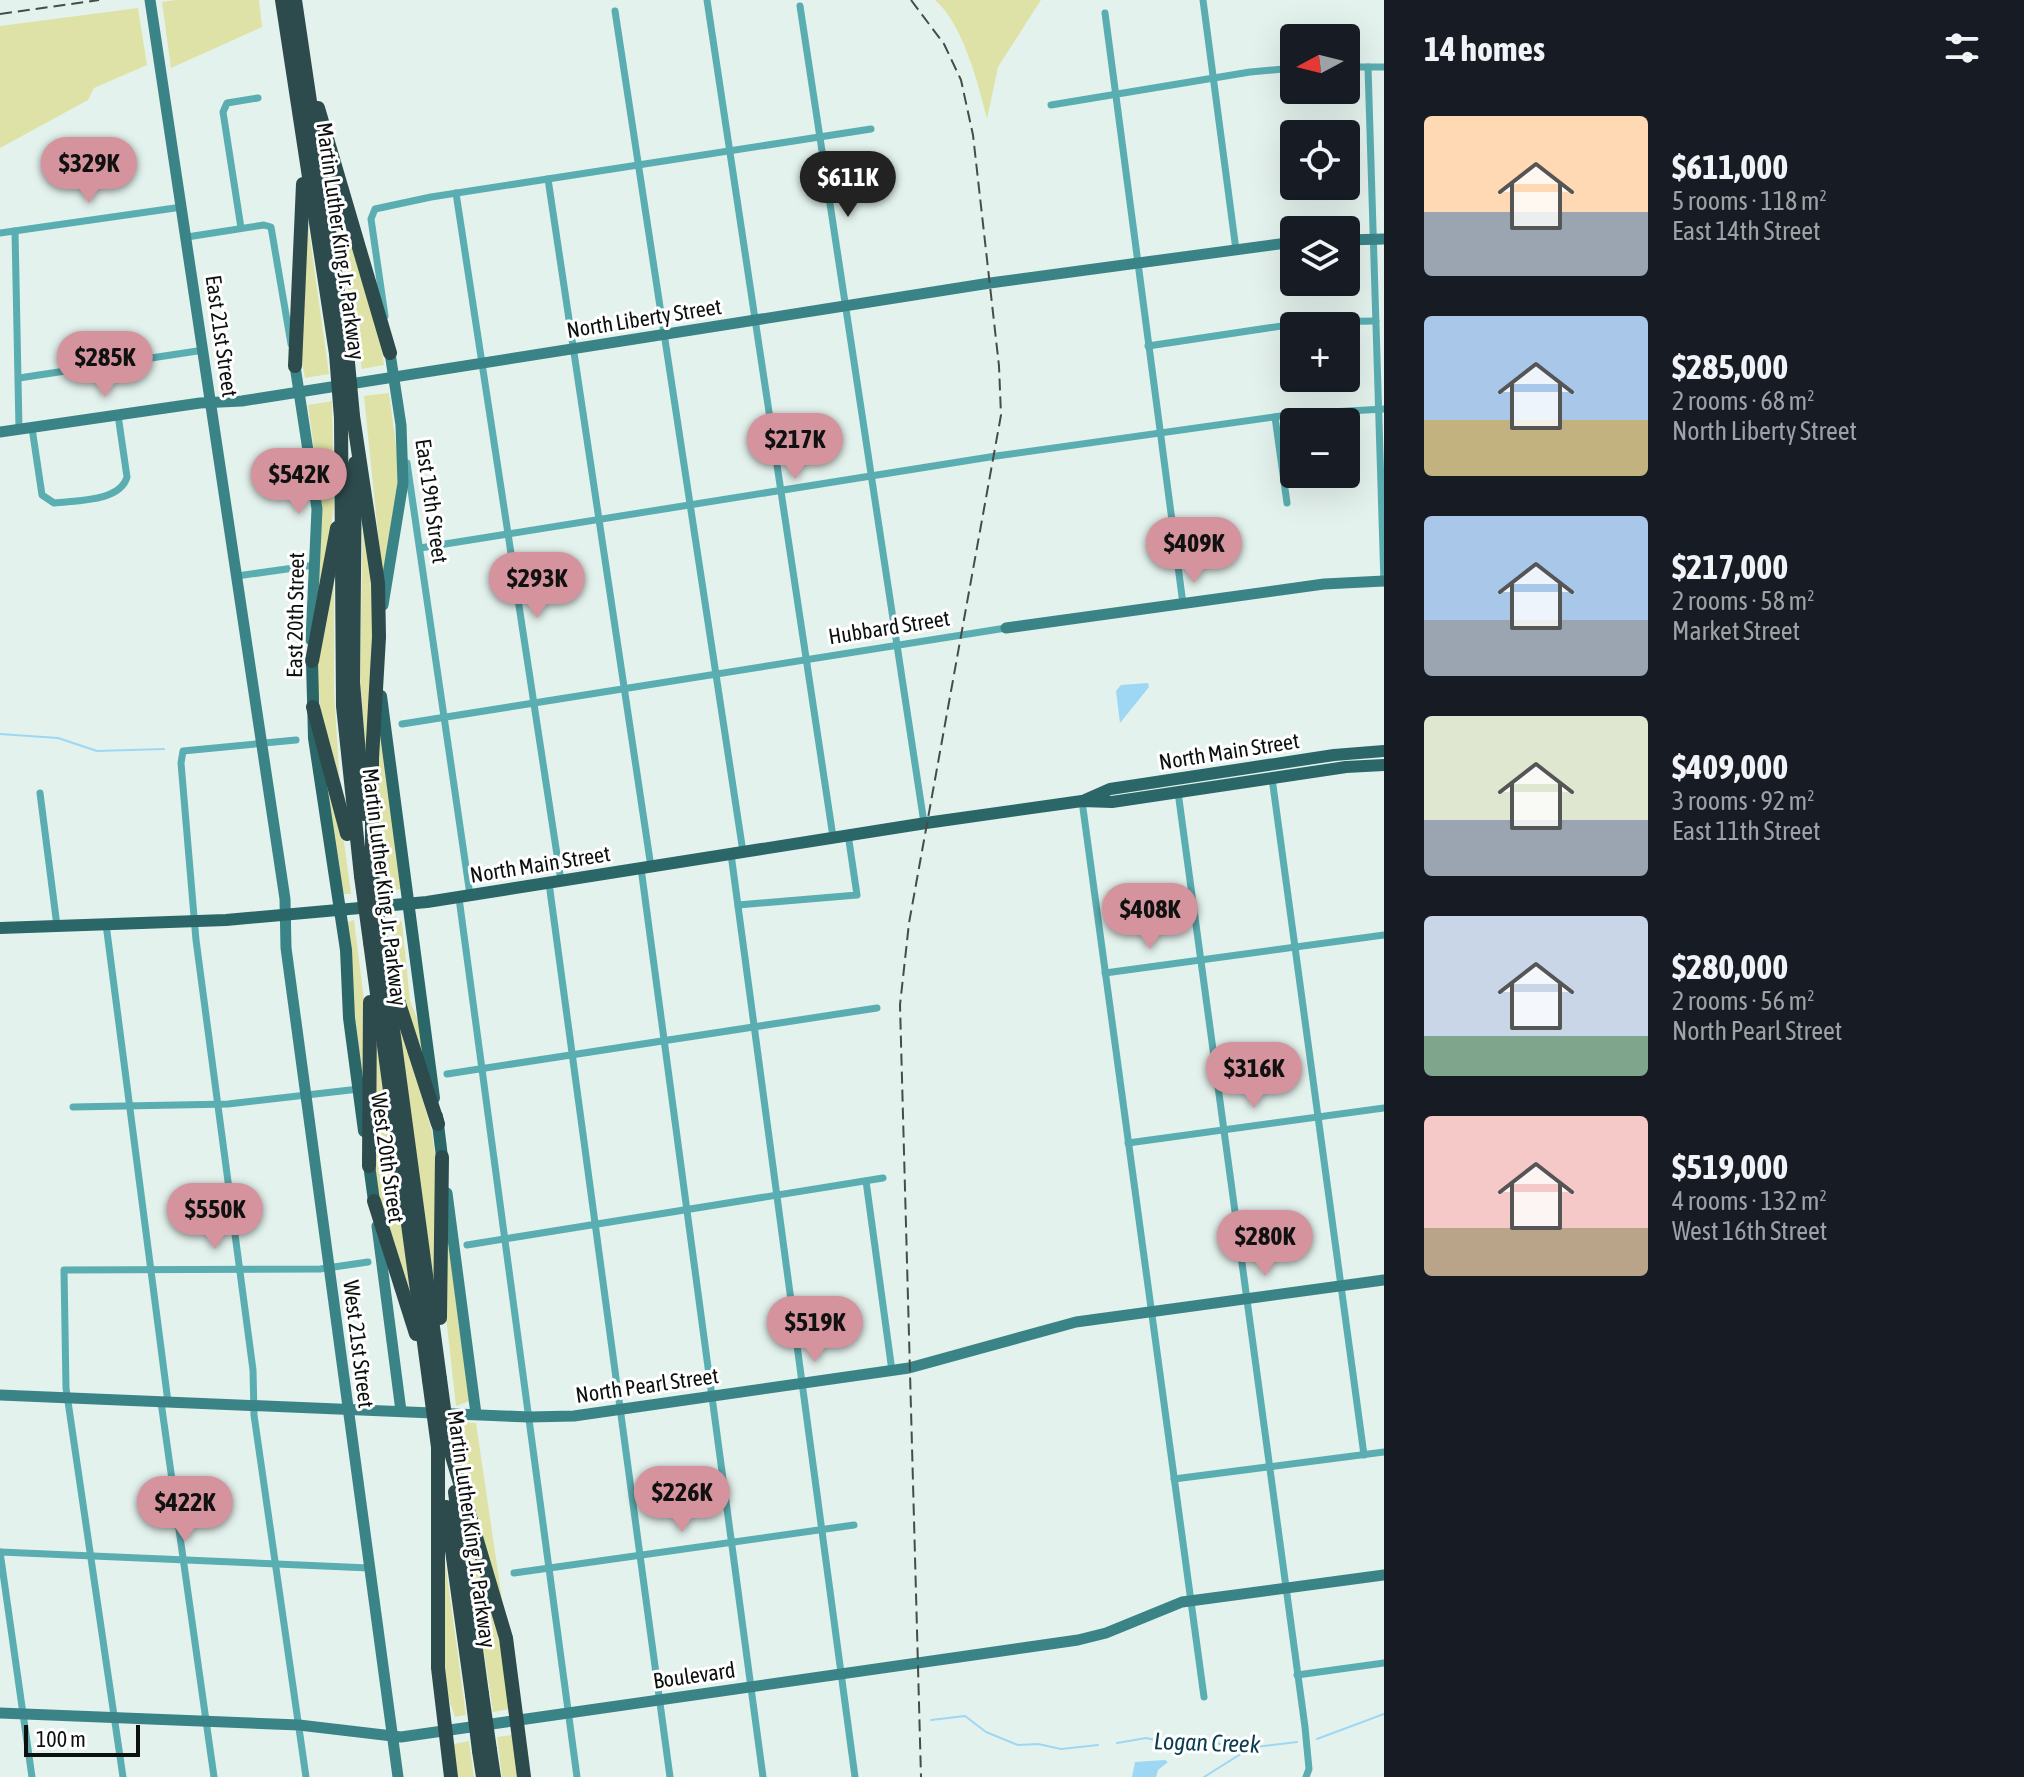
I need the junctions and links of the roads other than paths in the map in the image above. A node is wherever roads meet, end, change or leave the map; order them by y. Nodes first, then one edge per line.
1 (150, 0) edge
2 (282, 0) edge
3 (295, 0) edge
4 (707, 0) edge
5 (1203, 0) edge
6 (800, 6) dead end
7 (615, 11) dead end
8 (1105, 13) dead end
9 (298, 63) junction
10 (1360, 67) edge
11 (1368, 67) junction
12 (1384, 67) edge
13 (1280, 70) edge
14 (1214, 78) junction
15 (1117, 94) junction
16 (258, 98) dead end
17 (1051, 105) dead end
18 (871, 129) dead end
19 (819, 136) junction
20 (729, 150) junction
21 (638, 165) junction
22 (548, 179) junction
23 (456, 193) junction
24 (182, 207) junction
25 (241, 228) junction
26 (15, 231) junction
27 (0, 233) edge
28 (187, 237) junction
29 (1379, 239) edge
30 (1280, 244) edge
31 (1236, 250) junction
32 (1139, 265) junction
33 (846, 306) junction
34 (755, 320) junction
35 (1376, 321) junction
36 (664, 335) junction
37 (1148, 346) junction
38 (573, 349) junction
39 (204, 350) junction
40 (390, 353) junction
41 (482, 364) junction
42 (295, 366) junction
43 (393, 377) junction
44 (19, 378) junction
45 (301, 392) junction
46 (212, 404) junction
47 (1381, 410) edge
48 (118, 415) junction
49 (347, 417) junction
50 (1275, 417) junction
51 (401, 425) junction
52 (32, 428) junction
53 (19, 429) junction
54 (0, 432) edge
55 (1161, 435) junction
56 (872, 476) junction
57 (781, 491) junction
58 (1287, 503) dead end
59 (690, 505) junction
60 (344, 513) junction
61 (599, 519) junction
62 (508, 534) junction
63 (420, 548) junction
64 (315, 565) junction
65 (237, 576) junction
66 (1384, 582) edge
67 (1183, 604) junction
68 (1006, 628) joint
69 (379, 637) junction
70 (897, 646) junction
71 (806, 660) junction
72 (312, 661) junction
73 (716, 675) junction
74 (625, 689) junction
75 (534, 703) junction
76 (313, 707) junction
77 (443, 718) junction
78 (402, 724) dead end
79 (296, 740) dead end
80 (263, 746) junction
81 (1384, 751) edge
82 (1384, 765) edge
83 (1272, 778) junction
84 (1178, 792) junction
85 (40, 793) dead end
86 (1082, 801) junction
87 (924, 823) junction
88 (848, 834) junction
89 (833, 837) junction
90 (737, 853) junction
91 (646, 867) junction
92 (365, 874) junction
93 (555, 882) junction
94 (464, 896) junction
95 (409, 904) junction
96 (738, 905) junction
97 (339, 911) junction
98 (285, 916) junction
99 (196, 922) junction
100 (106, 924) junction
101 (57, 926) junction
102 (0, 928) edge
103 (1384, 935) edge
104 (374, 944) junction
105 (1295, 947) junction
106 (1200, 960) junction
107 (1105, 973) junction
108 (877, 1008) dead end
109 (754, 1027) junction
110 (664, 1040) junction
111 (573, 1055) junction
112 (483, 1069) junction
113 (447, 1074) dead end
114 (359, 1089) junction
115 (306, 1097) junction
116 (217, 1104) junction
117 (129, 1105) junction
118 (73, 1107) dead end
119 (1384, 1108) edge
120 (1318, 1117) junction
121 (438, 1124) junction
122 (1223, 1129) junction
123 (1128, 1143) junction
124 (442, 1157) junction
125 (369, 1166) junction
126 (883, 1178) dead end
127 (866, 1181) junction
128 (777, 1195) junction
129 (374, 1201) junction
130 (686, 1210) junction
131 (596, 1224) junction
132 (504, 1239) junction
133 (467, 1245) dead end
134 (368, 1262) dead end
135 (239, 1266) junction
136 (150, 1267) junction
137 (329, 1267) junction
138 (1384, 1280) edge
139 (1342, 1286) junction
140 (1246, 1299) junction
141 (1151, 1312) junction
142 (426, 1359) junction
143 (892, 1371) junction
144 (435, 1379) junction
145 (802, 1384) junction
146 (0, 1395) edge
147 (713, 1397) junction
148 (69, 1398) junction
149 (164, 1402) junction
150 (255, 1405) junction
151 (347, 1409) junction
152 (621, 1410) junction
153 (401, 1411) junction
154 (476, 1414) junction
155 (529, 1417) junction
156 (444, 1447) junction
157 (1384, 1452) edge
158 (1364, 1455) junction
159 (1270, 1467) junction
160 (1174, 1479) junction
161 (854, 1525) dead end
162 (822, 1530) junction
163 (731, 1543) junction
164 (0, 1552) edge
165 (640, 1556) junction
166 (92, 1557) junction
167 (183, 1559) junction
168 (275, 1563) junction
169 (369, 1568) junction
170 (550, 1569) junction
171 (514, 1573) dead end
172 (1384, 1575) edge
173 (1285, 1588) junction
174 (1190, 1600) junction
175 (1384, 1663) edge
176 (842, 1674) junction
177 (1297, 1675) junction
178 (751, 1687) junction
179 (1204, 1697) dead end
180 (660, 1700) junction
181 (0, 1713) edge
182 (23, 1713) junction
183 (568, 1713) junction
184 (115, 1717) junction
185 (206, 1721) junction
186 (518, 1721) junction
187 (299, 1725) junction
188 (445, 1731) junction
189 (392, 1736) junction
190 (484, 1750) junction
191 (1307, 1776) edge
192 (32, 1777) edge
193 (123, 1777) edge
194 (214, 1777) edge
195 (306, 1777) edge
196 (398, 1777) edge
197 (451, 1777) edge
198 (483, 1777) edge
199 (494, 1777) edge
200 (524, 1777) edge
201 (577, 1777) edge
202 (670, 1777) edge
203 (763, 1777) edge
204 (855, 1777) edge

1 - 24 street, East 21st Street
2 - 9 highway, Martin Luther King Jr. Parkway
3 - 9 highway, Martin Luther King Jr. Parkway
4 - 20 street
5 - 14 street
6 - 19 street
7 - 21 street
8 - 15 street
9 - 40 highway
9 - 42 highway
9 - 49 highway, Martin Luther King Jr. Parkway, bridge
10 - 11 street
11 - 12 street
11 - 29 street
13 - 14 street
14 - 15 street
14 - 31 street
15 - 17 street
15 - 32 street
16 - 25 street
18 - 19 street
19 - 20 street
19 - 33 street
20 - 21 street
20 - 34 street
21 - 22 street
21 - 36 street
22 - 23 street
22 - 38 street
23 - 40 street, East 19th Street
23 - 41 street
24 - 26 street
24 - 28 street, East 21st Street
25 - 28 street
25 - 42 street, East 20th Street
26 - 27 street
26 - 44 street
28 - 39 street, East 21st Street
29 - 35 street
30 - 31 street, North Liberty Street
31 - 32 street, North Liberty Street
32 - 33 street, North Liberty Street
32 - 37 street
33 - 34 street, North Liberty Street
33 - 56 street
34 - 36 street, North Liberty Street
34 - 57 street
35 - 37 street
35 - 47 street
36 - 38 street, North Liberty Street
36 - 59 street
37 - 55 street
38 - 41 street, North Liberty Street
38 - 61 street
39 - 44 street
39 - 46 street, East 21st Street
40 - 43 street, East 19th Street
41 - 43 street, North Liberty Street
41 - 62 street
42 - 45 street, East 20th Street
43 - 45 street, North Liberty Street
43 - 51 street, East 19th Street
44 - 53 street
45 - 46 street, North Liberty Street
45 - 64 street, East 20th Street
46 - 48 street, North Liberty Street
46 - 65 street, East 21st Street
47 - 50 street
47 - 66 street
48 - 52 street, North Liberty Street
48 - 52 street
49 - 60 highway, Martin Luther King Jr. Parkway
49 - 69 highway
49 - 92 highway, Martin Luther King Jr. Parkway
50 - 55 street
50 - 58 street
51 - 63 street, East 19th Street
51 - 69 street
52 - 53 street, North Liberty Street
53 - 54 street, North Liberty Street
55 - 56 street
55 - 67 street
56 - 57 street
56 - 70 street
57 - 59 street
57 - 71 street
59 - 61 street
59 - 73 street
60 - 72 highway
60 - 92 highway, Martin Luther King Jr. Parkway
61 - 62 street
61 - 74 street
62 - 63 street
62 - 75 street
63 - 77 street, East 19th Street
64 - 65 street
64 - 72 street, East 20th Street
65 - 80 street, East 21st Street
66 - 67 street, Hubbard Street
67 - 68 street, Hubbard Street
68 - 70 street, Hubbard Street
69 - 92 highway
69 - 95 main road
70 - 71 street, Hubbard Street
70 - 87 street
71 - 73 street, Hubbard Street
71 - 89 street
72 - 76 main road, East 20th Street
73 - 74 street, Hubbard Street
73 - 90 street
74 - 75 street, Hubbard Street
74 - 91 street
75 - 77 street, Hubbard Street
75 - 93 street
76 - 92 highway
76 - 97 main road, East 20th Street
77 - 78 street, Hubbard Street
77 - 94 street, East 19th Street
79 - 80 street
80 - 98 street, East 21st Street
80 - 99 street
81 - 86 main road, North Main Street
82 - 83 main road, North Main Street
83 - 84 main road, North Main Street
83 - 105 street
84 - 86 main road, North Main Street
84 - 106 street
85 - 101 street
86 - 87 main road, North Main Street
86 - 107 street
87 - 88 main road, North Main Street
88 - 89 main road, North Main Street
88 - 96 street
89 - 90 main road, North Main Street
90 - 91 main road, North Main Street
90 - 96 street
91 - 93 main road, North Main Street
91 - 110 street
92 - 104 highway, Martin Luther King Jr. Parkway, bridge
93 - 94 main road, North Main Street
93 - 111 street
94 - 95 main road, North Main Street
94 - 112 street, East 19th Street
95 - 97 main road, North Main Street
95 - 121 main road
96 - 109 street
97 - 98 main road, North Main Street
97 - 114 main road, West 20th Street
98 - 99 main road, North Main Street
98 - 115 street, West 21st Street
99 - 100 main road, North Main Street
99 - 116 street
100 - 101 main road, North Main Street
100 - 117 street
101 - 102 main road, North Main Street
103 - 105 street
104 - 121 highway
104 - 125 highway
104 - 142 highway, Martin Luther King Jr. Parkway
104 - 144 highway, Martin Luther King Jr. Parkway
105 - 106 street
105 - 120 street
106 - 107 street
106 - 122 street
107 - 123 street
108 - 109 street
109 - 110 street
109 - 128 street
110 - 111 street
110 - 130 street
111 - 112 street
111 - 131 street
112 - 113 street
112 - 132 street, East 19th Street
114 - 115 street
114 - 125 main road, West 20th Street
115 - 116 street
115 - 137 street, West 21st Street
116 - 117 street
116 - 135 street
117 - 118 street
117 - 136 street
119 - 120 street
120 - 122 street
120 - 139 street
121 - 124 main road
122 - 123 street
122 - 140 street
123 - 141 street
124 - 144 highway
124 - 154 street
125 - 129 main road, West 20th Street
126 - 127 street
127 - 128 street
127 - 143 street
128 - 130 street
128 - 145 street
129 - 142 highway
129 - 153 street, West 20th Street
130 - 131 street
130 - 147 street
131 - 132 street
131 - 152 street
132 - 133 street
132 - 155 street, East 19th Street
134 - 137 street
135 - 136 street
135 - 137 street
135 - 150 street
136 - 148 street
136 - 149 street
137 - 151 street, West 21st Street
138 - 139 street, North Pearl Street
139 - 140 street, North Pearl Street
139 - 158 street
140 - 141 street, North Pearl Street
140 - 159 street
141 - 143 street, North Pearl Street
141 - 160 street
142 - 144 highway, Martin Luther King Jr. Parkway
143 - 145 street, North Pearl Street
144 - 156 highway, Martin Luther King Jr. Parkway, bridge
145 - 147 street, North Pearl Street
145 - 162 street
146 - 148 street, North Pearl Street
147 - 152 street, North Pearl Street
147 - 163 street
148 - 149 street, North Pearl Street
148 - 166 street
149 - 150 street, North Pearl Street
149 - 167 street
150 - 151 street, North Pearl Street
150 - 168 street
151 - 153 street, North Pearl Street
151 - 169 street, West 21st Street
152 - 155 street, North Pearl Street
152 - 165 street
153 - 154 street, North Pearl Street
154 - 155 street, North Pearl Street
155 - 170 street, East 19th Street
156 - 186 highway
156 - 188 highway
156 - 190 highway, Martin Luther King Jr. Parkway, bridge
157 - 158 street
158 - 159 street
159 - 160 street
159 - 173 street
160 - 174 street
161 - 162 street
162 - 163 street
162 - 176 street
163 - 165 street
163 - 178 street
164 - 166 street
164 - 182 street
165 - 170 street
165 - 180 street
166 - 167 street
166 - 184 street
167 - 168 street
167 - 185 street
168 - 169 street
168 - 187 street
169 - 189 street, West 21st Street
170 - 171 street
170 - 183 street, East 19th Street
172 - 173 street, Boulevard
173 - 174 street, Boulevard
173 - 177 street
174 - 176 street, Boulevard
174 - 179 street
175 - 177 street
176 - 178 street, Boulevard
176 - 204 street
177 - 191 street
178 - 180 street, Boulevard
178 - 203 street
180 - 183 street, Boulevard
180 - 202 street
181 - 182 street, Boulevard
182 - 184 street, Boulevard
182 - 192 street
183 - 186 street, Boulevard
183 - 201 street, East 19th Street
184 - 185 street, Boulevard
184 - 193 street
185 - 187 street, Boulevard
185 - 194 street
186 - 188 street, Boulevard
186 - 200 highway
187 - 189 street, Boulevard
187 - 195 street
188 - 189 street, Boulevard
188 - 197 highway
189 - 196 street, West 21st Street
190 - 198 highway, Martin Luther King Jr. Parkway
190 - 199 highway, Martin Luther King Jr. Parkway

